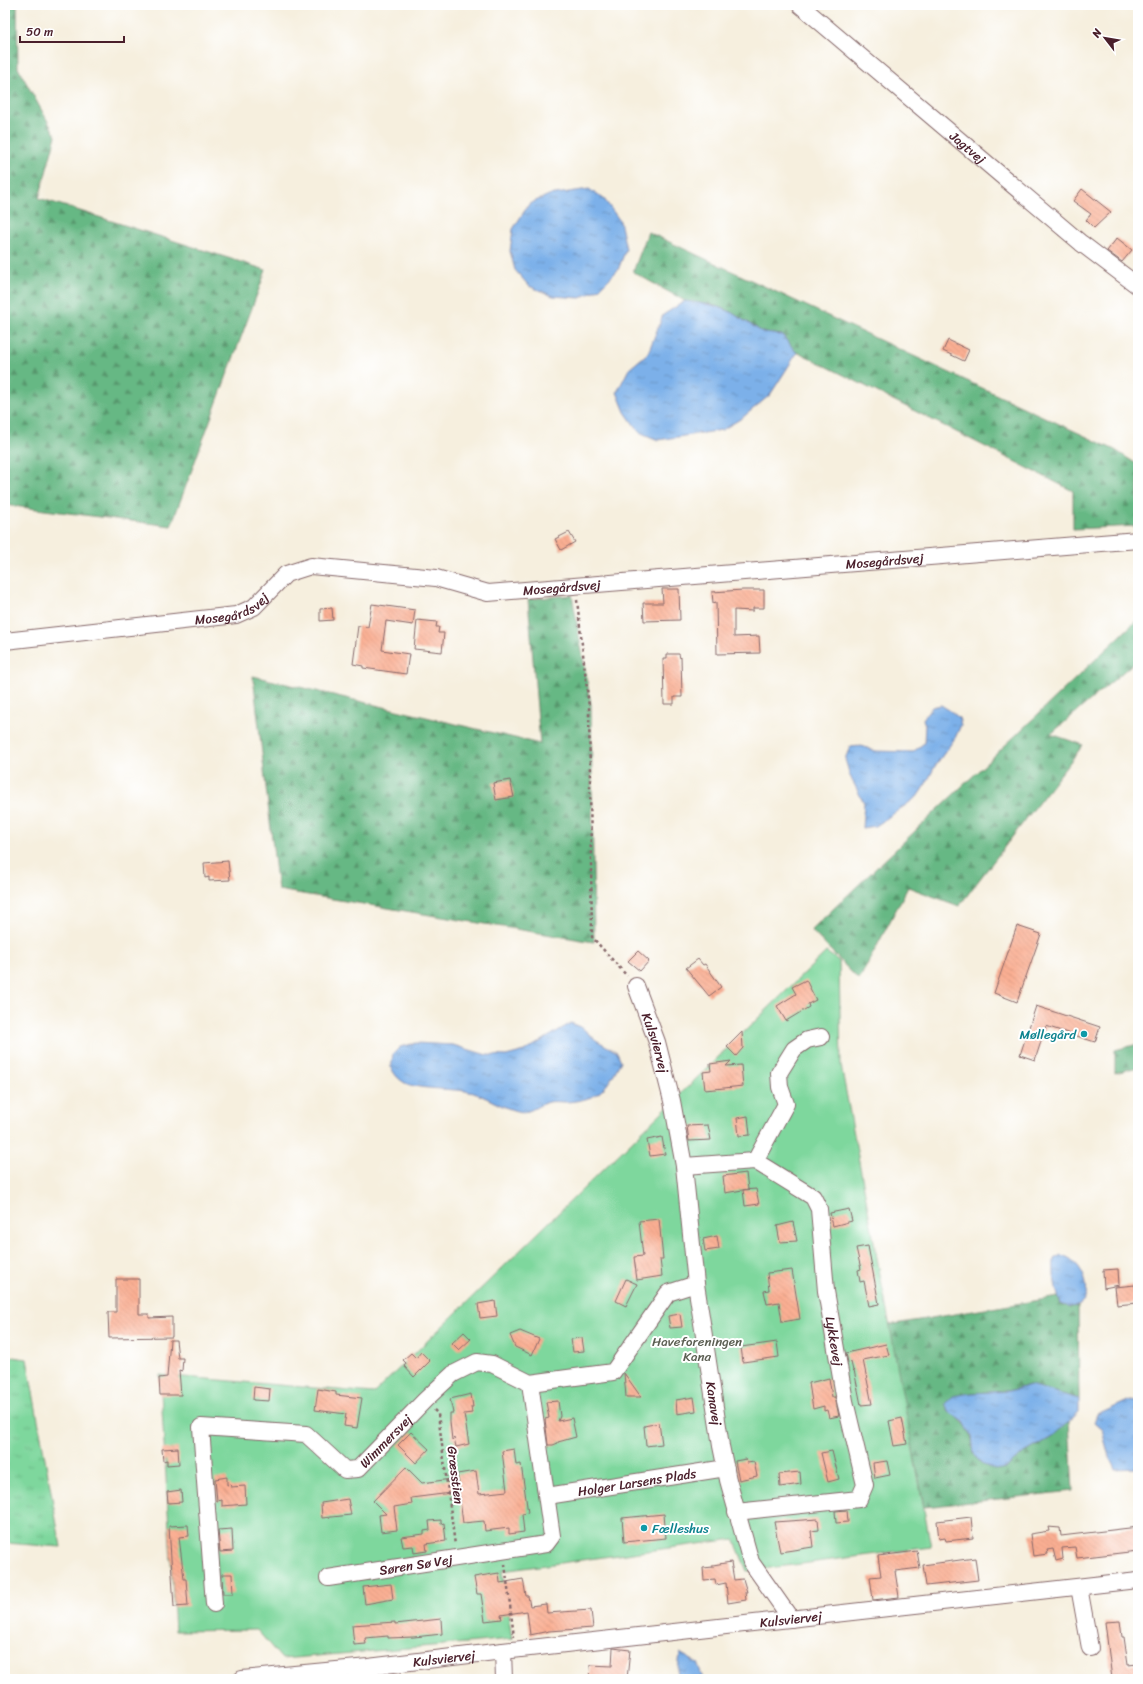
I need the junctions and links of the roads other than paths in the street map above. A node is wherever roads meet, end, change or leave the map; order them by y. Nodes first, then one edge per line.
1 (800, 5) edge
2 (1138, 286) edge
3 (1138, 540) edge
4 (5, 641) edge
5 (636, 986) road end
6 (821, 1037) dead end
7 (672, 1101) joint
8 (755, 1161) junction
9 (684, 1166) junction
10 (696, 1284) junction
11 (530, 1383) junction
12 (726, 1468) junction
13 (547, 1496) junction
14 (736, 1512) junction
15 (328, 1578) dead end
16 (1138, 1580) edge
17 (1079, 1587) junction
18 (214, 1604) dead end
19 (791, 1619) junction
20 (1090, 1648) dead end
21 (509, 1650) junction
22 (242, 1679) edge
23 (504, 1679) edge

1 - 2 street, Jagtvej
3 - 4 street, Mosegårdsvej
5 - 7 street, Kulsviervej
6 - 8 street
7 - 9 street, Kanavej
8 - 9 street
8 - 14 street, Lykkevej
9 - 10 street, Kanavej
10 - 11 street
10 - 12 street, Kanavej
11 - 13 street, Søren Sø Vej
11 - 18 street, Wimmersvej
12 - 13 street, Holger Larsens Plads
12 - 14 street, Kanavej
13 - 15 street, Søren Sø Vej
14 - 19 street, Kanavej
16 - 17 street, Kulsviervej
17 - 19 street, Kulsviervej
17 - 20 street
19 - 21 street, Kulsviervej
21 - 22 street, Kulsviervej
21 - 23 street

